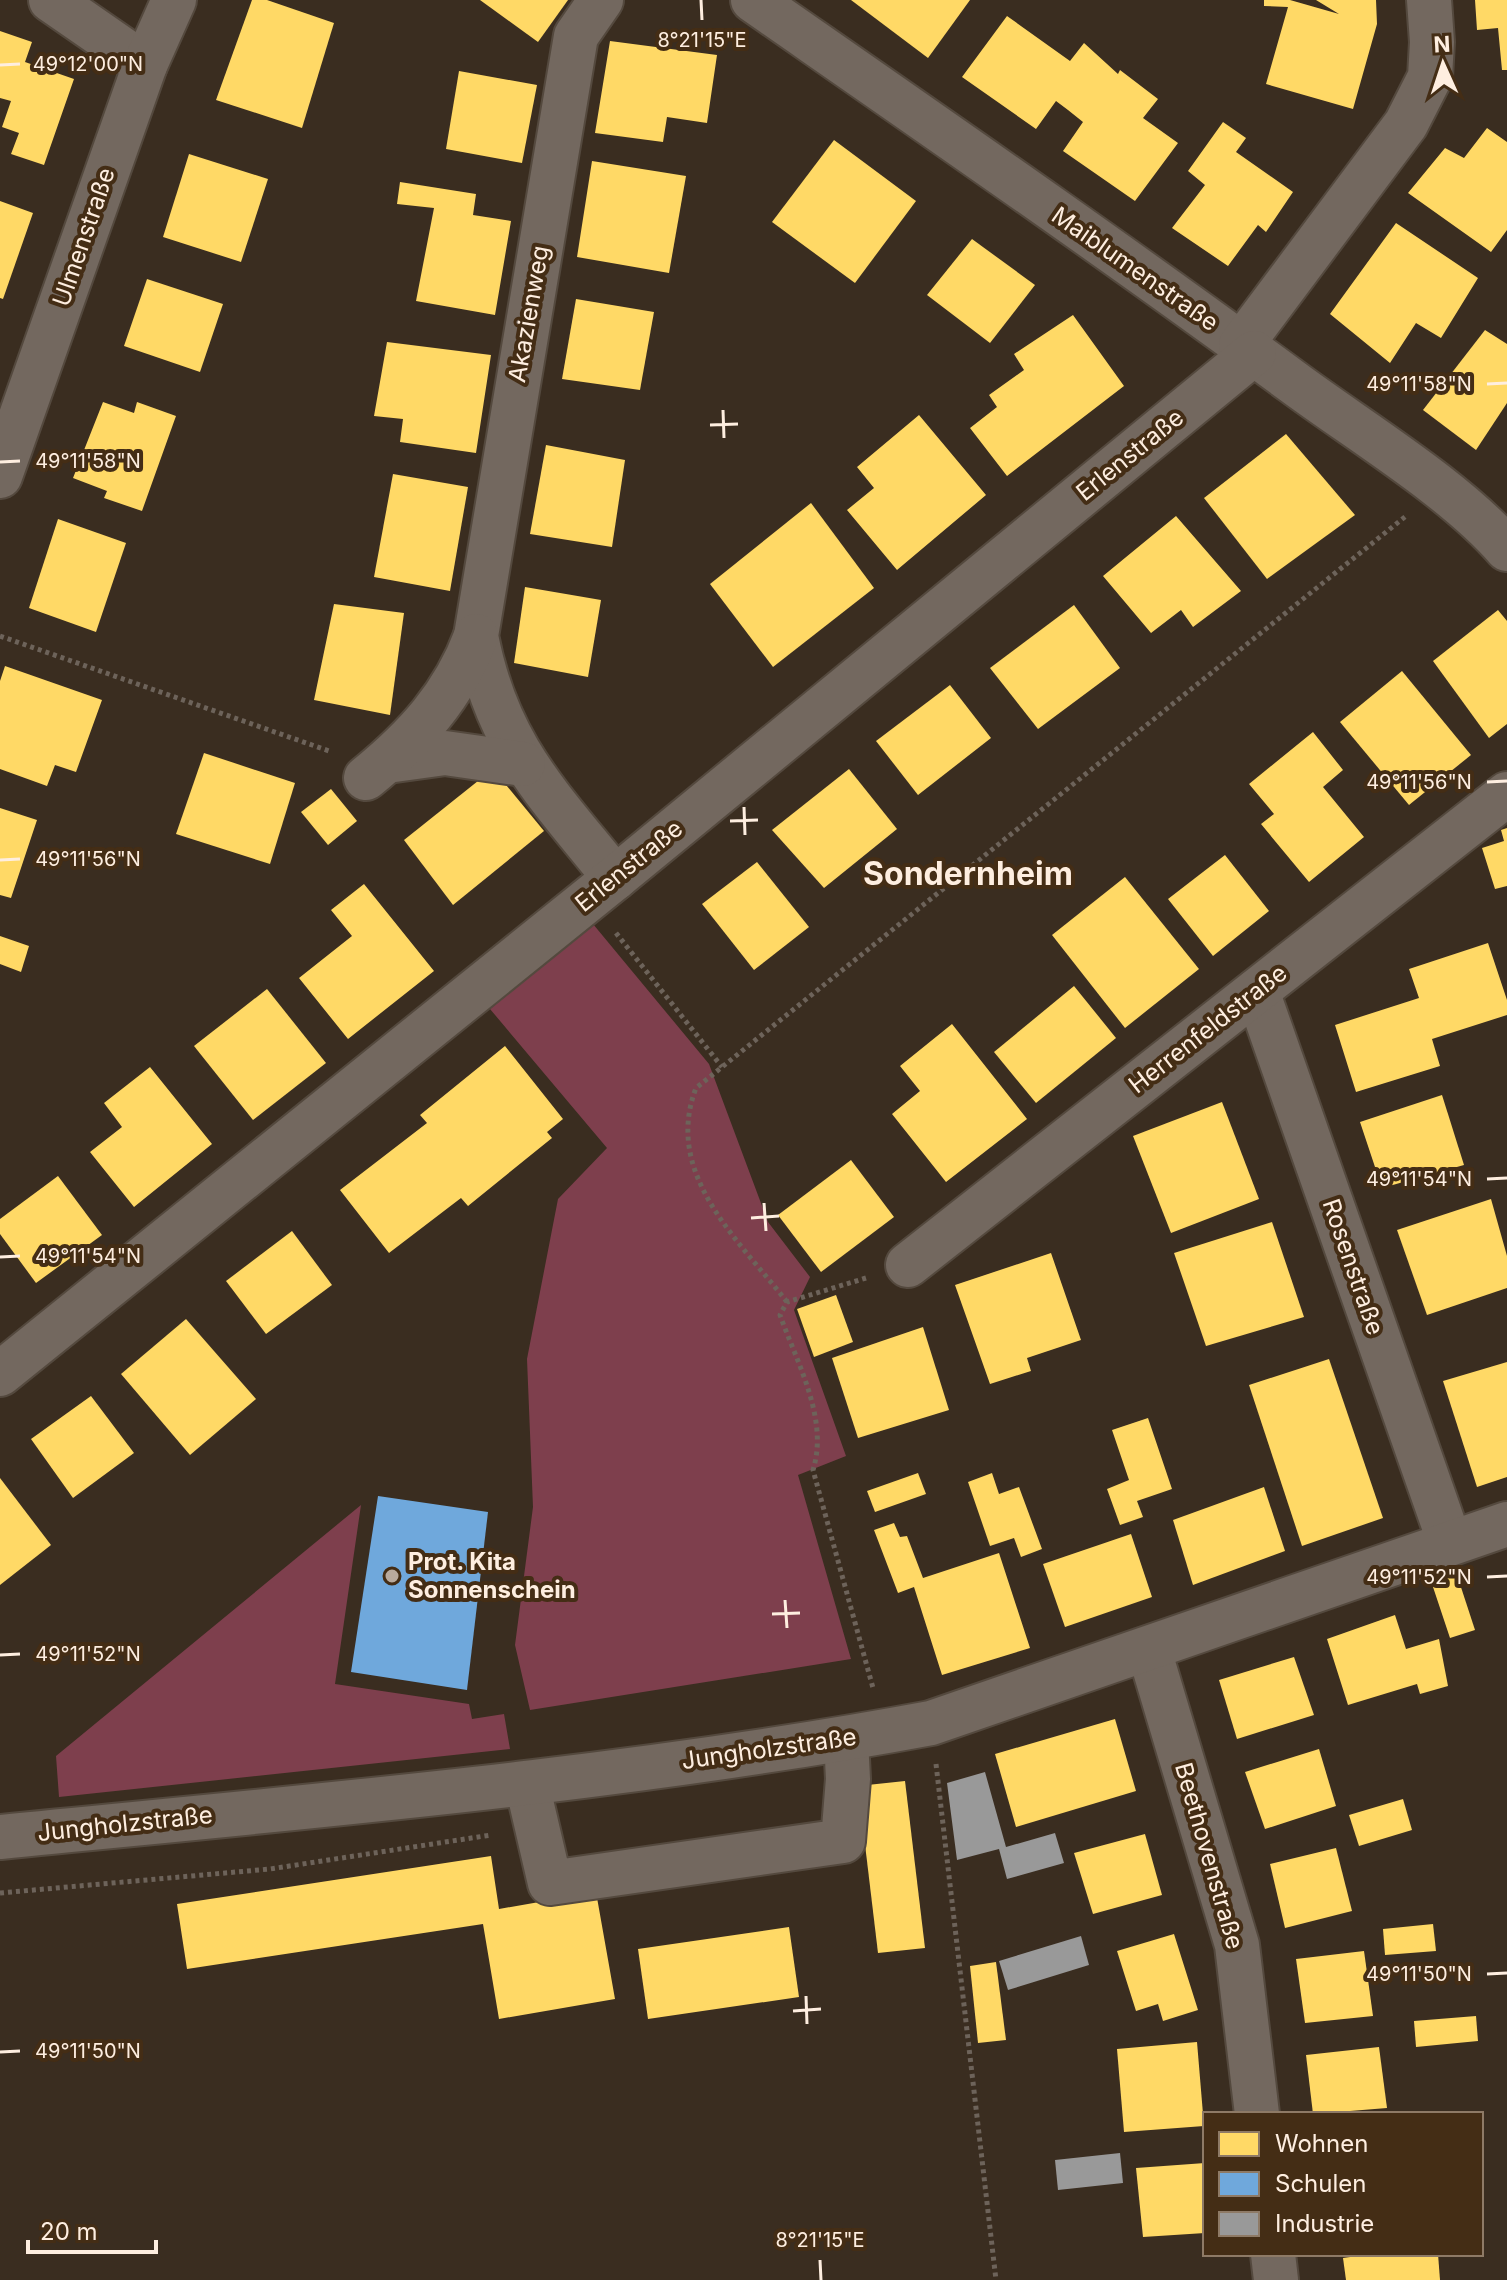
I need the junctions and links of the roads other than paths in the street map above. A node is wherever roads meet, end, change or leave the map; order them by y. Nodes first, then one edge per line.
1 (51, 0) edge
2 (174, 0) edge
3 (601, 0) edge
4 (753, 0) edge
5 (1429, 0) edge
6 (145, 65) junction
7 (1248, 349) junction
8 (0, 476) edge
9 (1507, 549) edge
10 (476, 636) junction
11 (523, 764) junction
12 (1507, 794) edge
13 (602, 888) junction
14 (1257, 991) junction
15 (908, 1265) road end
16 (0, 1374) edge
17 (1507, 1524) edge
18 (1450, 1543) junction
19 (1149, 1650) junction
20 (846, 1739) junction
21 (527, 1784) junction
22 (0, 1837) edge
23 (1257, 2112) edge
24 (1273, 2256) edge
25 (1276, 2280) edge

1 - 6 street
2 - 6 street, Ulmenstraße
3 - 10 street, Akazienweg
4 - 7 street, Maiblumenstraße
5 - 7 street, Erlenstraße
6 - 8 street, Ulmenstraße
7 - 9 street, Maiblumenstraße
7 - 13 street, Erlenstraße
10 - 11 street, Akazienweg
10 - 11 street, Akazienweg
11 - 13 street, Akazienweg
12 - 14 street, Herrenfeldstraße
13 - 16 street, Erlenstraße
14 - 15 street, Herrenfeldstraße
14 - 18 street, Rosenstraße
17 - 18 street, Jungholzstraße
18 - 19 street, Jungholzstraße
19 - 20 street, Jungholzstraße
19 - 23 street, Beethovenstraße
20 - 21 street, Jungholzstraße
20 - 21 street
21 - 22 street, Jungholzstraße
24 - 25 street

